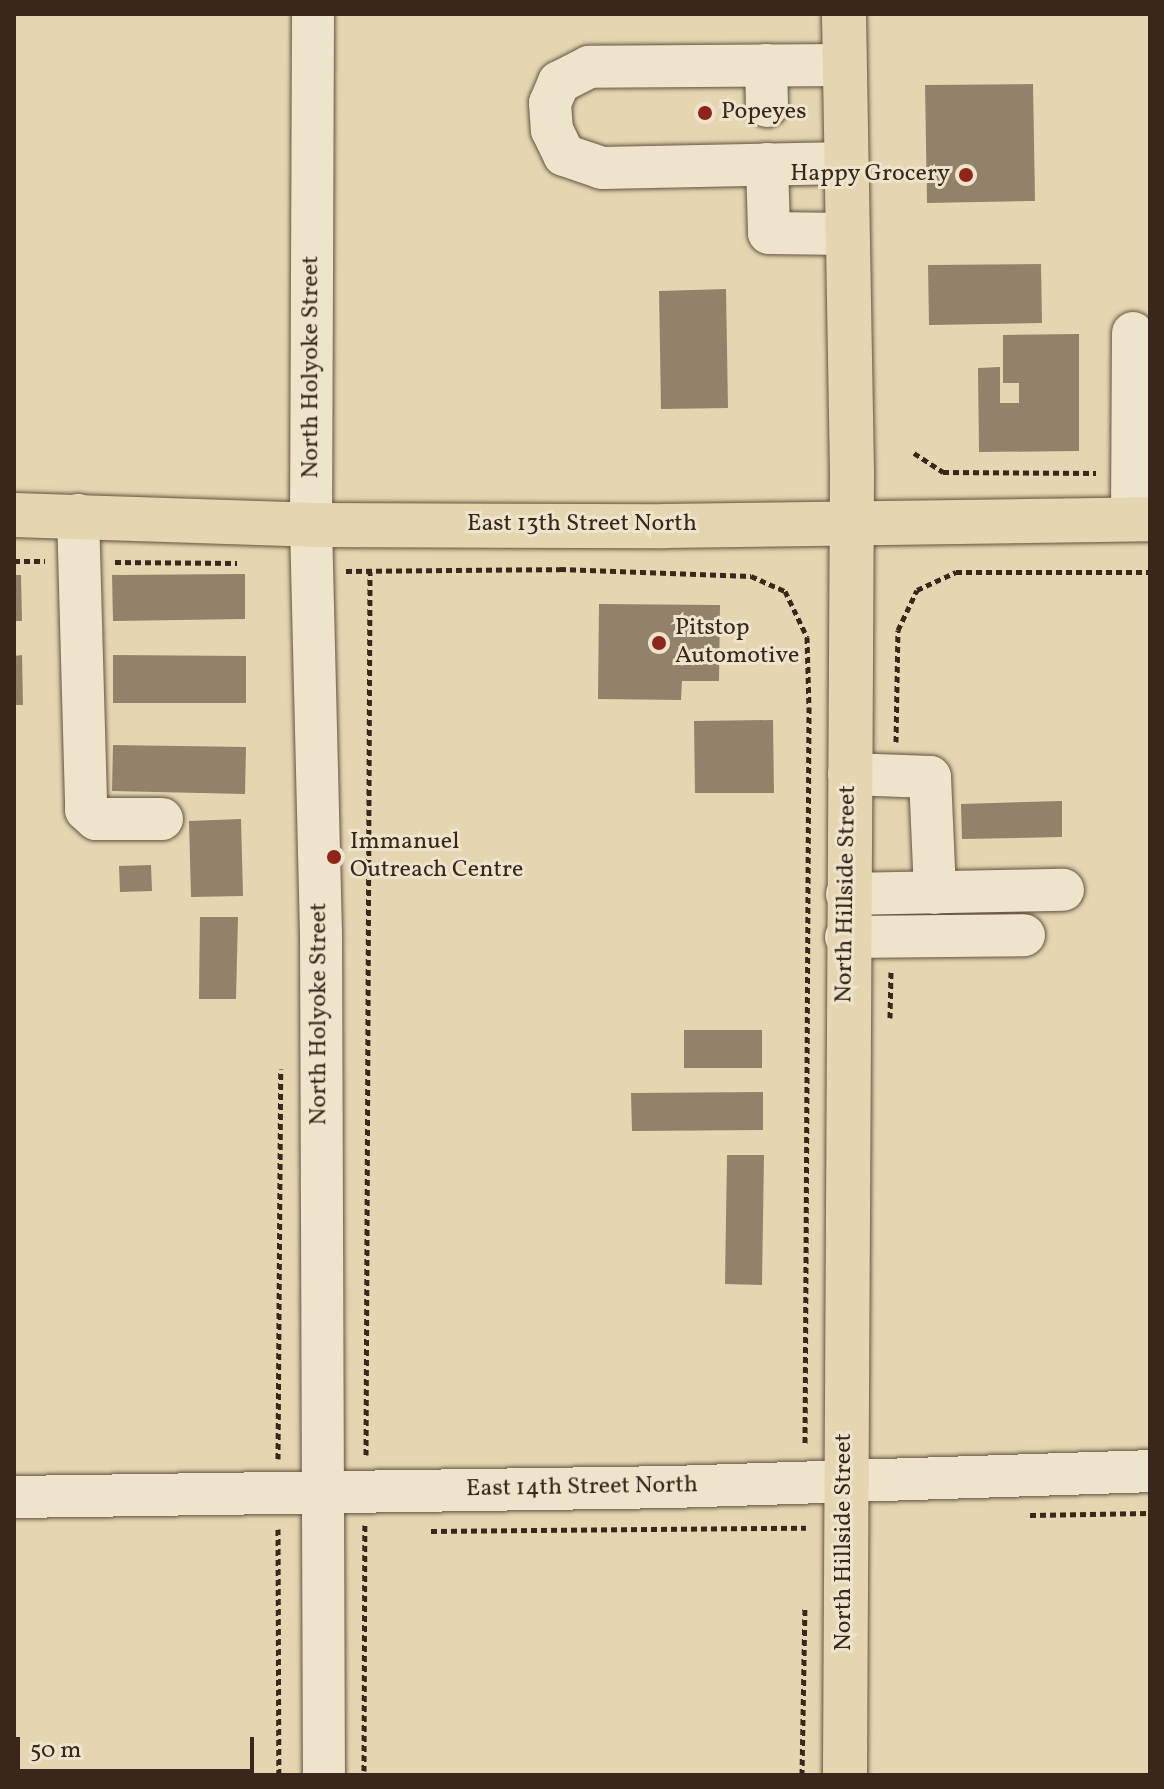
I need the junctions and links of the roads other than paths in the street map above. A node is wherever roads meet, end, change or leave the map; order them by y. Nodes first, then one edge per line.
1 (313, 14) edge
2 (844, 14) edge
3 (766, 65) junction
4 (845, 65) junction
5 (767, 106) dead end
6 (846, 163) junction
7 (767, 164) junction
8 (847, 234) junction
9 (1133, 333) dead end
10 (14, 515) edge
11 (78, 515) junction
12 (1141, 519) edge
13 (852, 522) junction
14 (311, 525) junction
15 (849, 774) junction
16 (162, 819) dead end
17 (1063, 890) dead end
18 (935, 893) junction
19 (847, 916) junction
20 (1024, 935) dead end
21 (1150, 1471) edge
22 (845, 1481) junction
23 (322, 1493) junction
24 (14, 1497) edge
25 (324, 1775) edge
26 (845, 1775) edge

1 - 14 street, North Holyoke Street
2 - 4 main road, North Hillside Street
3 - 4 street
3 - 5 street
3 - 7 street
4 - 6 main road, North Hillside Street
6 - 7 street
6 - 8 main road, North Hillside Street
7 - 8 street
8 - 13 main road, North Hillside Street
9 - 12 street
10 - 11 main road, East 13th Street North
11 - 14 main road, East 13th Street North
11 - 16 street
12 - 13 main road, East 13th Street North
13 - 14 main road, East 13th Street North
13 - 15 main road, North Hillside Street
14 - 23 street, North Holyoke Street
15 - 18 street
15 - 19 main road, North Hillside Street
17 - 18 street
18 - 19 street
19 - 20 street
19 - 22 main road, North Hillside Street
21 - 22 street, East 14th Street North
22 - 23 street, East 14th Street North
22 - 26 main road, North Hillside Street
23 - 24 street, East 14th Street North
23 - 25 street, North Holyoke Street

